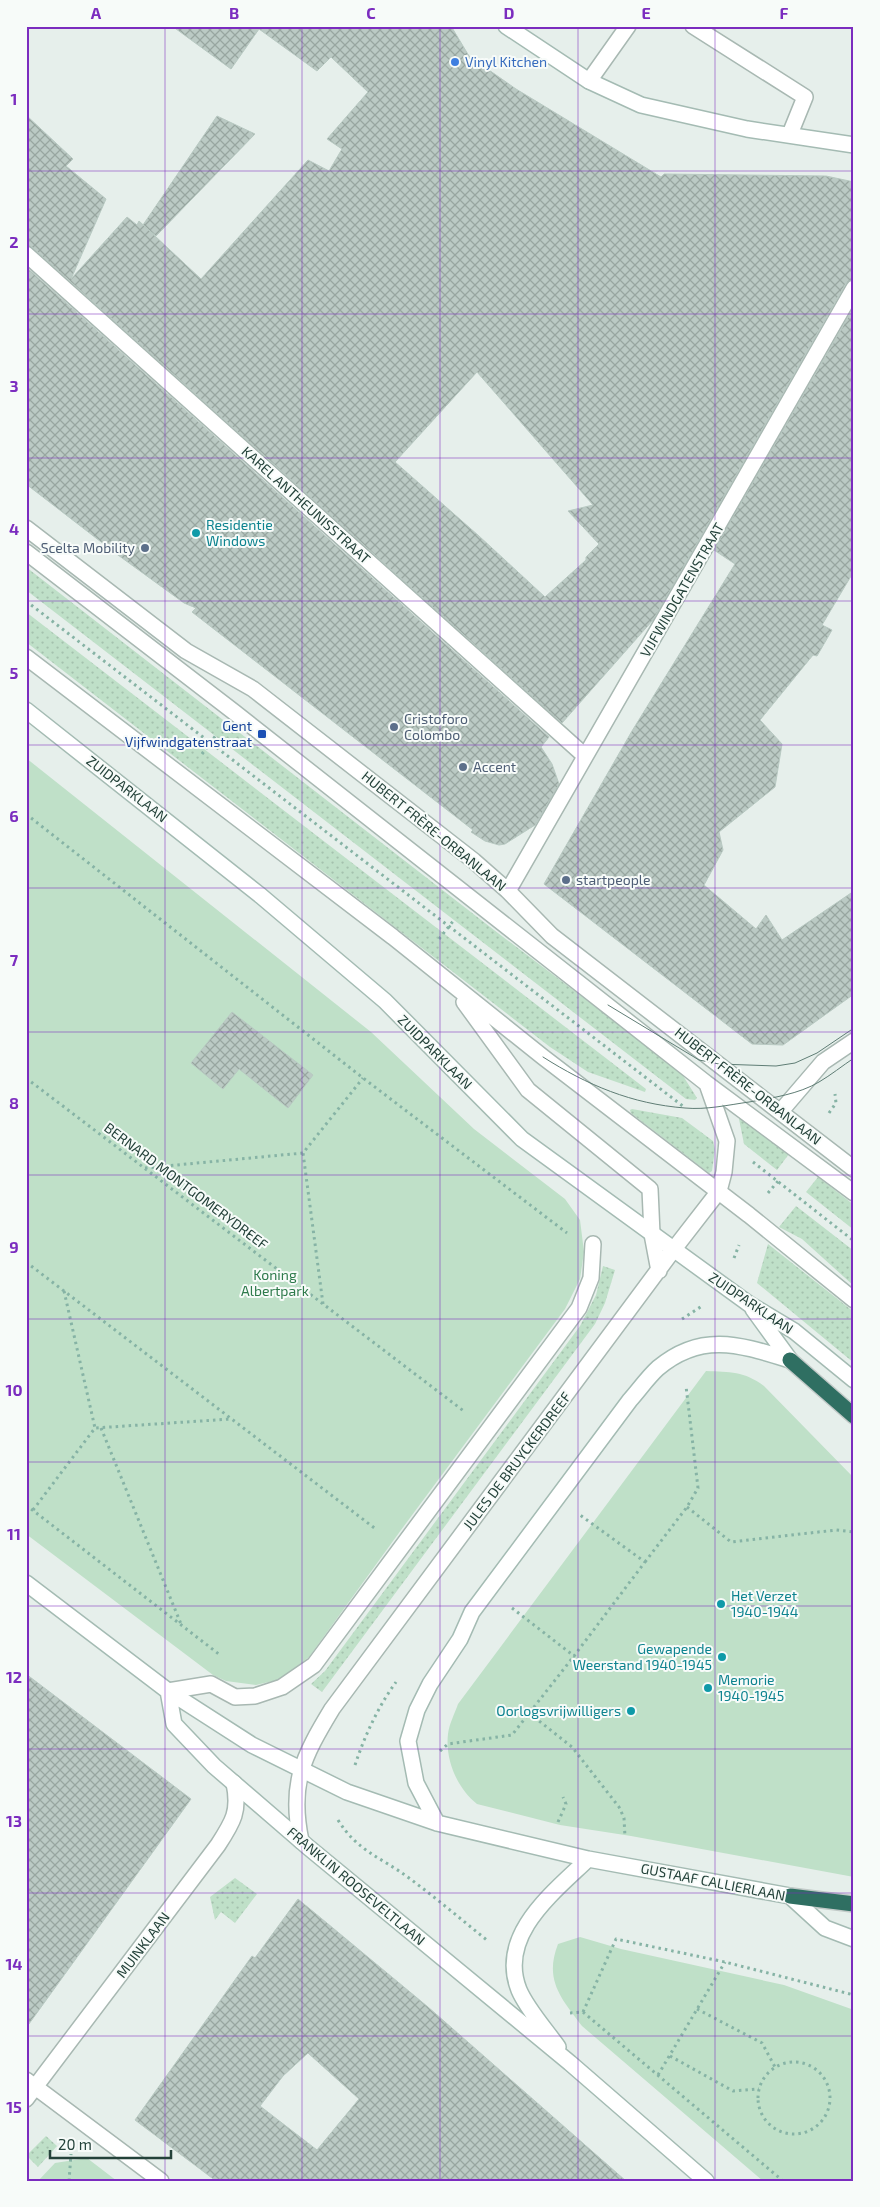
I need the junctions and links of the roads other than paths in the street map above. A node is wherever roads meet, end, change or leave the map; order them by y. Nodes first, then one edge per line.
1 (506, 26) edge
2 (628, 26) edge
3 (693, 26) edge
4 (589, 81) junction
5 (790, 134) junction
6 (854, 145) edge
7 (26, 254) edge
8 (854, 288) edge
9 (26, 528) edge
10 (26, 552) edge
11 (26, 657) edge
12 (26, 710) edge
13 (585, 756) junction
14 (508, 891) junction
15 (454, 988) junction
16 (854, 1041) edge
17 (706, 1083) junction
18 (781, 1111) junction
19 (854, 1168) edge
20 (718, 1191) junction
21 (854, 1193) edge
22 (652, 1234) junction
23 (593, 1244) road end
24 (674, 1249) junction
25 (659, 1271) junction
26 (854, 1300) edge
27 (749, 1304) junction
28 (790, 1360) junction
29 (854, 1380) edge
30 (854, 1416) edge
31 (26, 1583) edge
32 (168, 1691) junction
33 (302, 1768) junction
34 (234, 1783) junction
35 (437, 1823) junction
36 (301, 1841) junction
37 (588, 1859) junction
38 (790, 1896) junction
39 (854, 1904) edge
40 (854, 1940) edge
41 (570, 2063) junction
42 (29, 2088) edge
43 (161, 2181) edge
44 (706, 2181) edge

1 - 4 street
2 - 4 street
3 - 5 street
4 - 5 street
5 - 6 street
7 - 13 street, KAREL ANTHEUNISSTRAAT
8 - 13 street, VIJFWINDGATENSTRAAT
9 - 14 street, HUBERT FRÈRE-ORBANLAAN
10 - 17 street
11 - 15 street
12 - 22 street, ZUIDPARKLAAN
13 - 14 street, VIJFWINDGATENSTRAAT
14 - 18 street, HUBERT FRÈRE-ORBANLAAN
15 - 20 street
15 - 22 street
16 - 18 street
17 - 20 street, JULES DE BRUYCKERDREEF
17 - 21 street
18 - 19 street, HUBERT FRÈRE-ORBANLAAN
20 - 24 street, JULES DE BRUYCKERDREEF
20 - 26 street
22 - 24 street, ZUIDPARKLAAN
22 - 25 street
23 - 32 street
24 - 25 street, JULES DE BRUYCKERDREEF
24 - 27 street, ZUIDPARKLAAN
25 - 33 street, JULES DE BRUYCKERDREEF
27 - 28 street
27 - 29 street, ZUIDPARKLAAN
28 - 30 highway
28 - 35 street
31 - 32 street
32 - 33 street
32 - 34 street, FRANKLIN ROOSEVELTLAAN
33 - 35 street
33 - 36 street, JULES DE BRUYCKERDREEF
34 - 36 street, FRANKLIN ROOSEVELTLAAN
34 - 42 street, MUINKLAAN
35 - 37 street
36 - 41 street, FRANKLIN ROOSEVELTLAAN
37 - 38 street, GUSTAAF CALLIERLAAN
37 - 41 street, FRANKLIN ROOSEVELTLAAN
38 - 39 highway
38 - 40 street, GUSTAAF CALLIERLAAN
41 - 44 street, FRANKLIN ROOSEVELTLAAN
42 - 43 street

